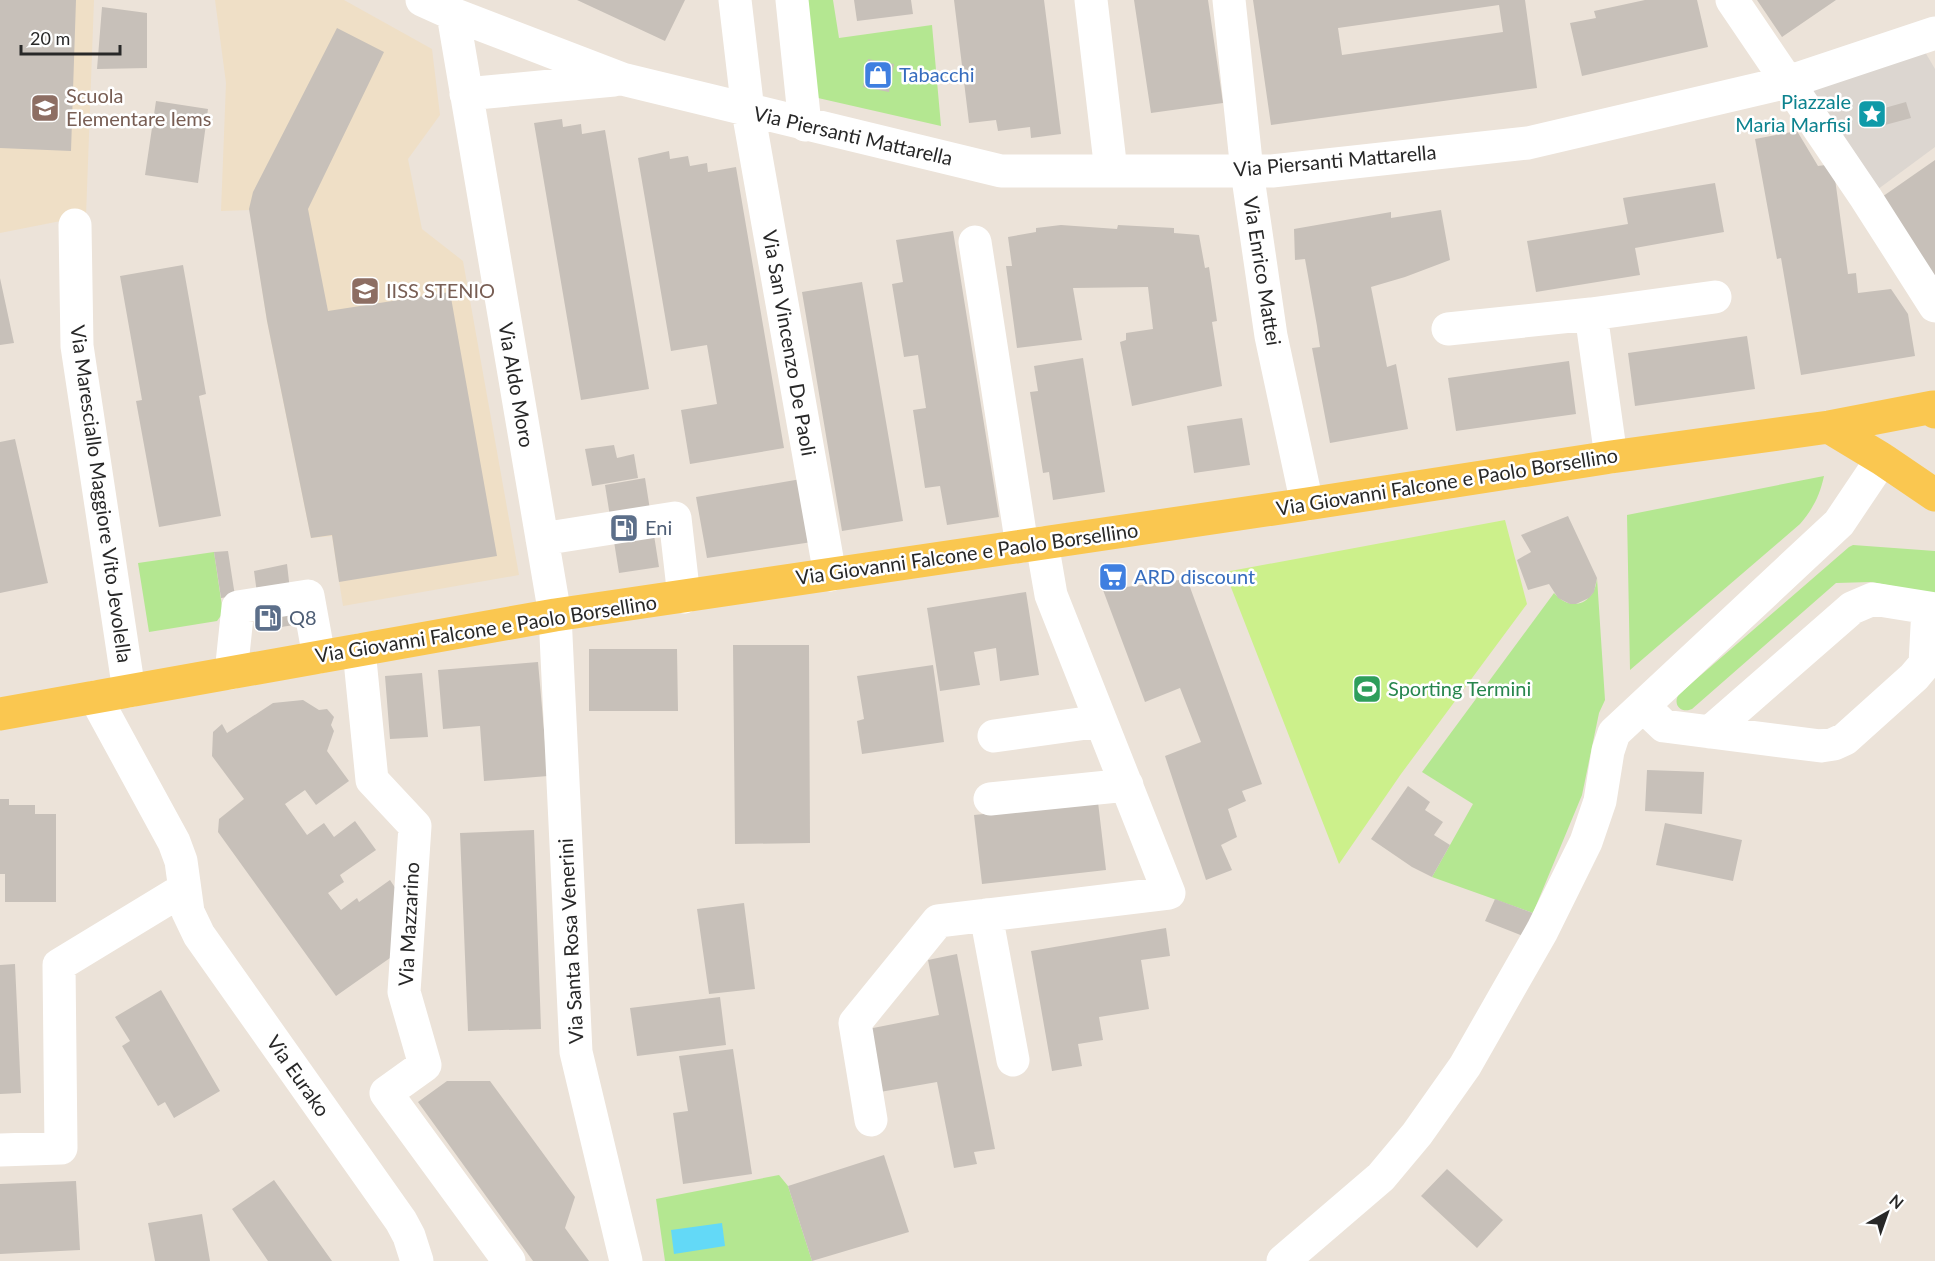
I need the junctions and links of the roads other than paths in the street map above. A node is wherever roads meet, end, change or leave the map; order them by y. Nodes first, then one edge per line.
1 (422, 0) edge
2 (735, 0) edge
3 (792, 0) edge
4 (1090, 0) edge
5 (1229, 0) edge
6 (1732, 0) edge
7 (453, 14) junction
8 (1935, 33) edge
9 (622, 79) junction
10 (1788, 82) junction
11 (466, 94) junction
12 (748, 111) junction
13 (805, 125) junction
14 (1111, 171) junction
15 (1247, 171) junction
16 (75, 225) dead end
17 (975, 242) dead end
18 (1714, 297) dead end
19 (1935, 306) edge
20 (1591, 314) junction
21 (1448, 329) dead end
22 (1934, 409) edge
23 (1829, 427) junction
24 (1611, 457) junction
25 (1882, 459) junction
26 (1935, 495) edge
27 (1306, 504) junction
28 (542, 539) junction
29 (1032, 544) junction
30 (830, 575) junction
31 (684, 597) junction
32 (1932, 608) edge
33 (555, 615) junction
34 (359, 650) junction
35 (319, 657) junction
36 (1930, 670) edge
37 (231, 673) junction
38 (129, 691) junction
39 (94, 697) junction
40 (1643, 706) junction
41 (0, 714) edge
42 (1101, 721) junction
43 (1710, 732) junction
44 (994, 736) dead end
45 (1127, 785) junction
46 (990, 799) dead end
47 (184, 890) junction
48 (986, 915) junction
49 (1013, 1060) dead end
50 (871, 1120) dead end
51 (0, 1150) edge
52 (417, 1261) edge
53 (509, 1261) edge
54 (626, 1261) edge
55 (1283, 1261) edge

1 - 7 street
2 - 12 street, Via San Vincenzo De Paoli
3 - 13 street
4 - 14 street
5 - 15 street, Via Enrico Mattei
6 - 10 street
7 - 9 street
7 - 11 street, Via Aldo Moro
8 - 10 street, Via Piersanti Mattarella
9 - 11 street
9 - 12 street, Via Piersanti Mattarella
10 - 15 street, Via Piersanti Mattarella
10 - 19 street
11 - 28 street, Via Aldo Moro
12 - 13 street, Via Piersanti Mattarella
12 - 30 street, Via San Vincenzo De Paoli
13 - 14 street, Via Piersanti Mattarella
14 - 15 street, Via Piersanti Mattarella
15 - 27 street, Via Enrico Mattei
16 - 38 street, Via Maresciallo Maggiore Vito Jevolella
17 - 29 street
18 - 20 street
20 - 21 street
20 - 24 street
22 - 23 main road, Via Giovanni Falcone e Paolo Borsellino
23 - 24 main road, Via Giovanni Falcone e Paolo Borsellino
23 - 25 main road
24 - 27 main road, Via Giovanni Falcone e Paolo Borsellino
25 - 26 main road
25 - 40 street
27 - 29 main road, Via Giovanni Falcone e Paolo Borsellino
28 - 31 street
28 - 33 street, Via Aldo Moro
29 - 30 main road, Via Giovanni Falcone e Paolo Borsellino
29 - 42 street
30 - 31 main road, Via Giovanni Falcone e Paolo Borsellino
31 - 33 main road, Via Giovanni Falcone e Paolo Borsellino
32 - 36 street
32 - 43 street
33 - 34 main road, Via Giovanni Falcone e Paolo Borsellino
33 - 54 street, Via Santa Rosa Venerini
34 - 35 main road, Via Giovanni Falcone e Paolo Borsellino
34 - 53 street, Via Mazzarino
35 - 37 main road, Via Giovanni Falcone e Paolo Borsellino
35 - 37 street
36 - 43 street
37 - 38 main road, Via Giovanni Falcone e Paolo Borsellino
38 - 39 main road, Via Giovanni Falcone e Paolo Borsellino
39 - 41 main road, Via Giovanni Falcone e Paolo Borsellino
39 - 47 street, Via Eurako
40 - 43 street
40 - 55 street
42 - 44 street
42 - 45 street
45 - 46 street
45 - 48 street
47 - 51 street
47 - 52 street, Via Eurako
48 - 49 street
48 - 50 street

